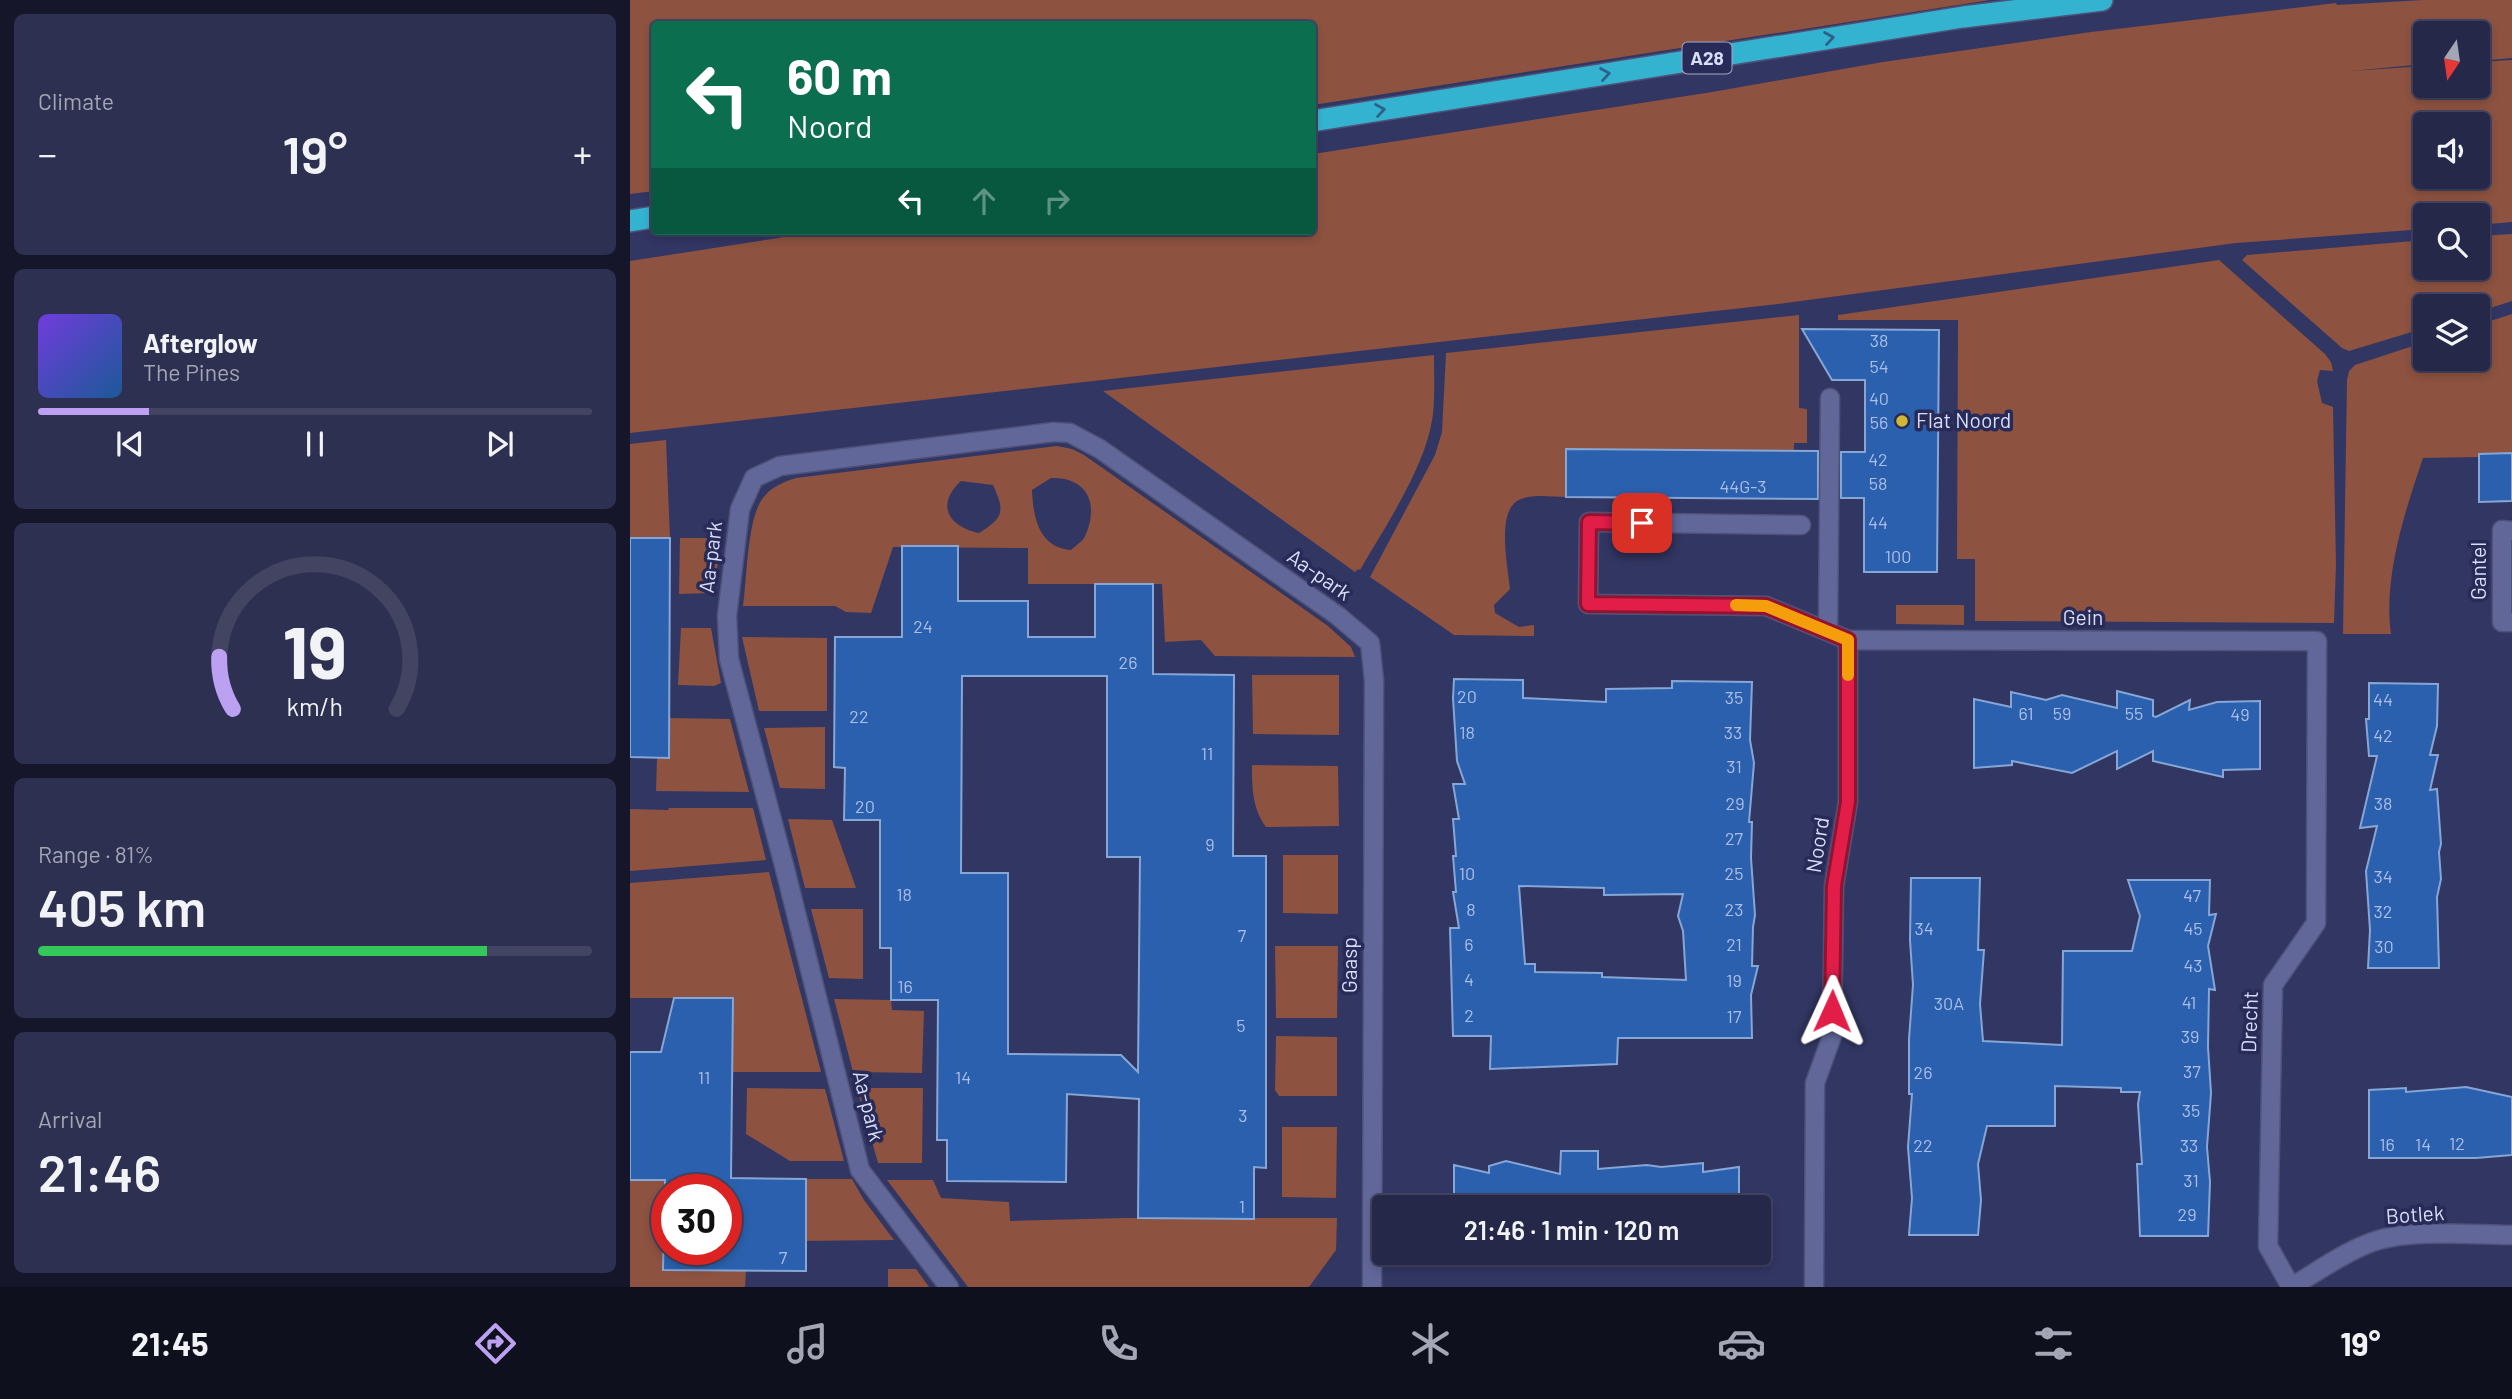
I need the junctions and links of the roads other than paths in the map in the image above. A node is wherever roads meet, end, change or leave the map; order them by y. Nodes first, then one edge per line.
1 (2102, 0) edge
2 (1316, 120) edge
3 (651, 218) edge
4 (630, 221) edge
5 (1830, 398) dead end
6 (1801, 524) dead end
7 (2512, 531) edge
8 (2507, 622) edge
9 (1828, 631) junction
10 (1848, 640) junction
11 (2318, 641) joint
12 (1370, 643) joint
13 (2512, 1235) edge
14 (949, 1287) edge
15 (1372, 1287) edge
16 (1814, 1287) edge
17 (2291, 1287) edge

2 -> 1 highway, A28
3 - 4 highway
5 - 9 street
6 - 9 street
7 - 8 street, Gantel
9 - 10 street
10 - 11 street, Gein
10 - 16 street, Noord
11 - 17 street, Drecht
12 - 14 street, Aa-park
12 - 15 street, Gaasp
13 - 17 street, Botlek

